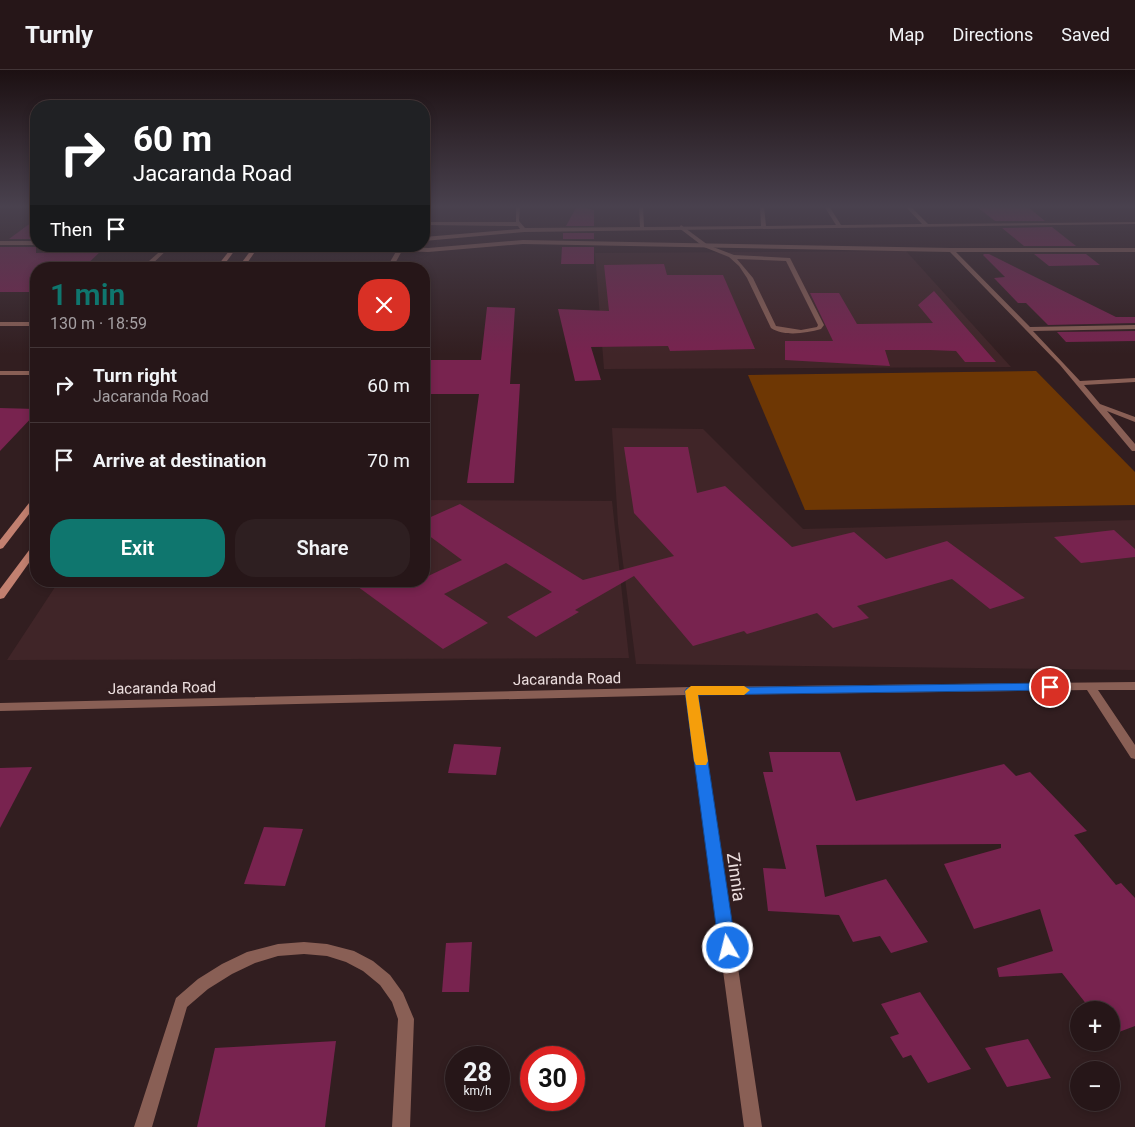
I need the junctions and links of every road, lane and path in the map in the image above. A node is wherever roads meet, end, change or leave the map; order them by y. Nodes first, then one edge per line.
1 (728, 255) edge
2 (956, 255) edge
3 (732, 257) junction
4 (0, 324) edge
5 (30, 324) edge
6 (1135, 327) edge
7 (1029, 329) junction
8 (0, 373) edge
9 (30, 373) edge
10 (1135, 381) edge
11 (1078, 383) junction
12 (1097, 405) junction
13 (1135, 420) edge
14 (1135, 449) edge
15 (30, 508) edge
16 (0, 546) edge
17 (30, 554) edge
18 (0, 596) edge
19 (1090, 686) junction
20 (1135, 686) edge
21 (691, 691) junction
22 (0, 707) edge
23 (1135, 755) edge
24 (143, 1127) edge
25 (401, 1127) edge
26 (753, 1127) edge

1 - 3 street
2 - 7 street
3 - 3 street
4 - 5 street
6 - 7 street
7 - 11 street
8 - 9 street
10 - 11 street
11 - 12 street
12 - 13 street
12 - 14 street
15 - 16 main road
17 - 18 main road
19 - 20 street, Jacaranda Road
19 - 21 street, Jacaranda Road
19 - 23 street
21 - 22 street, Jacaranda Road
21 - 26 street, Zinnia
24 - 25 street

